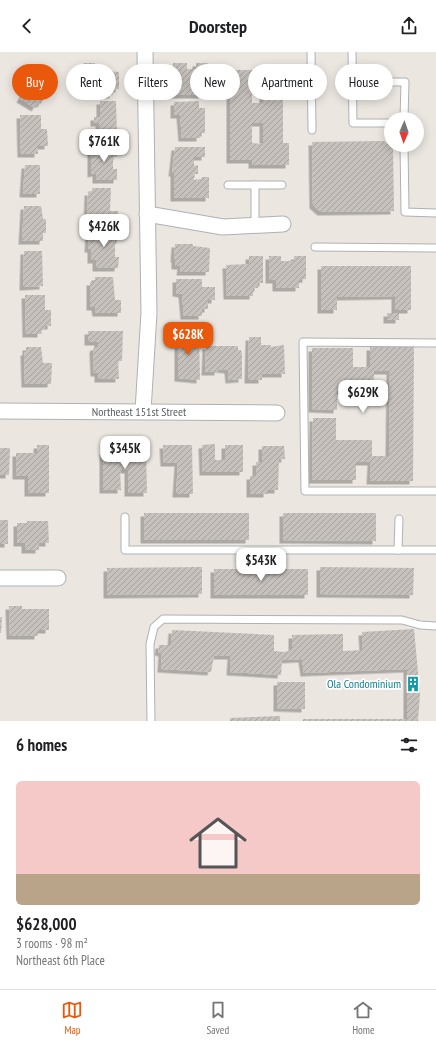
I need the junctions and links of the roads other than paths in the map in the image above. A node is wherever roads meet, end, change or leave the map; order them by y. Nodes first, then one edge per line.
1 (145, 52) edge
2 (311, 52) edge
3 (352, 52) edge
4 (352, 64) edge
5 (393, 82) edge
6 (353, 100) edge
7 (404, 112) edge
8 (384, 123) edge
9 (312, 130) dead end
10 (404, 152) edge
11 (282, 184) dead end
12 (228, 185) dead end
13 (255, 185) junction
14 (436, 213) edge
15 (147, 214) junction
16 (283, 224) dead end
17 (255, 225) junction
18 (315, 247) dead end
19 (436, 248) edge
20 (436, 342) edge
21 (0, 411) edge
22 (143, 411) junction
23 (277, 413) dead end
24 (436, 491) edge
25 (125, 517) dead end
26 (399, 519) dead end
27 (398, 550) junction
28 (436, 550) edge
29 (0, 578) edge
30 (58, 578) dead end
31 (436, 626) edge
32 (151, 721) edge

1 - 15 street
2 - 9 lane
3 - 4 lane
5 - 7 lane
6 - 8 lane
10 - 14 lane
11 - 13 lane
12 - 13 lane
13 - 17 lane
15 - 17 street
15 - 22 street
16 - 17 street
18 - 19 lane
20 - 24 lane
21 - 22 street, Northeast 151st Street
22 - 23 street, Northeast 151st Street
25 - 27 lane
26 - 27 lane
27 - 28 lane
29 - 30 street
31 - 32 lane

